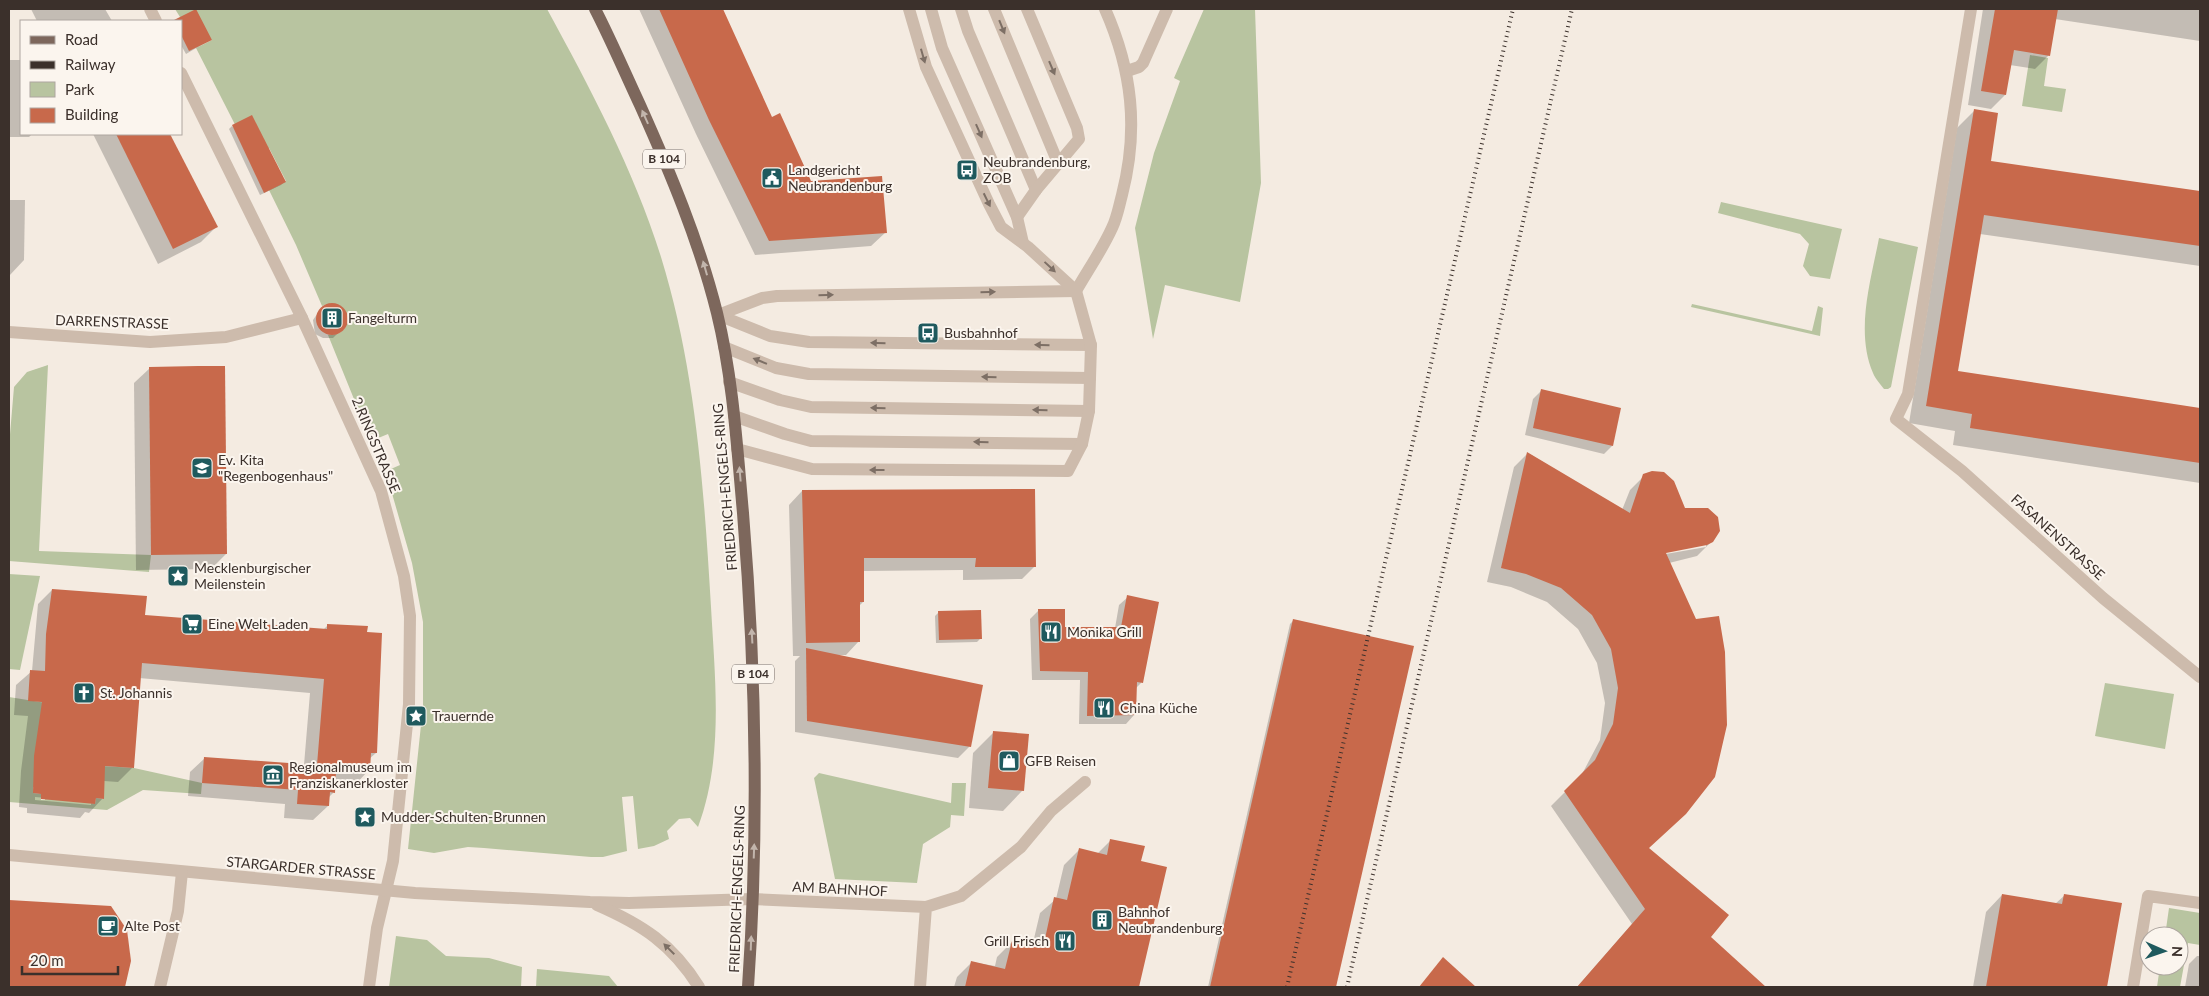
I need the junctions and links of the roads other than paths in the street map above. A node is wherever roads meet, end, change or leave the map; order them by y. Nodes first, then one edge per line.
1 (595, 9) edge
2 (909, 9) edge
3 (932, 9) edge
4 (961, 9) edge
5 (994, 9) edge
6 (1027, 9) edge
7 (1105, 9) edge
8 (1167, 9) edge
9 (1971, 9) edge
10 (1127, 71) junction
11 (182, 75) edge
12 (1058, 162) junction
13 (1036, 190) junction
14 (1017, 217) junction
15 (1023, 243) junction
16 (1076, 291) junction
17 (718, 315) junction
18 (302, 318) junction
19 (9, 332) edge
20 (1091, 345) junction
21 (724, 347) junction
22 (1090, 378) junction
23 (729, 382) junction
24 (1089, 411) junction
25 (734, 416) junction
26 (1082, 444) junction
27 (737, 449) junction
28 (2200, 677) edge
29 (1085, 782) dead end
30 (9, 855) edge
31 (182, 872) junction
32 (386, 891) junction
33 (752, 899) junction
34 (590, 902) junction
35 (2200, 903) edge
36 (926, 907) junction
37 (160, 987) edge
38 (369, 987) edge
39 (699, 987) edge
40 (748, 987) edge
41 (920, 987) edge
42 (2133, 987) edge

17 -> 1 main road, FRIEDRICH-ENGELS-RING / B 104
2 -> 15 street
3 -> 14 street
4 - 13 street
5 -> 12 street
6 -> 12 street
7 - 10 street
8 - 10 street
9 - 28 street, FASANENSTRASSE
10 - 16 street
11 - 18 street, 2.RINGSTRASSE
12 - 13 street
13 - 14 street
14 - 15 street
15 -> 16 street
17 -> 16 street
16 - 20 street
20 -> 17 street
17 - 21 main road, FRIEDRICH-ENGELS-RING / B 104
18 - 19 street, DARRENSTRASSE
18 - 32 street, 2.RINGSTRASSE
20 - 22 street
22 -> 21 street
21 - 23 main road, FRIEDRICH-ENGELS-RING / B 104
22 - 24 street
24 -> 23 street
23 - 25 main road, FRIEDRICH-ENGELS-RING / B 104
24 - 26 street
26 -> 25 street
25 - 27 main road, FRIEDRICH-ENGELS-RING / B 104
26 -> 27 street
33 -> 27 main road, FRIEDRICH-ENGELS-RING / B 104
29 - 36 street, AM BAHNHOF
30 - 31 street, STARGARDER STRASSE
31 - 32 street, STARGARDER STRASSE
31 - 37 street
32 - 34 street, STARGARDER STRASSE
32 - 38 street, 2.RINGSTRASSE
33 - 34 street, STARGARDER STRASSE
33 - 36 street, AM BAHNHOF
40 -> 33 main road, FRIEDRICH-ENGELS-RING / B 104
39 -> 34 street, STARGARDER STRASSE
35 - 42 street
36 - 41 street

